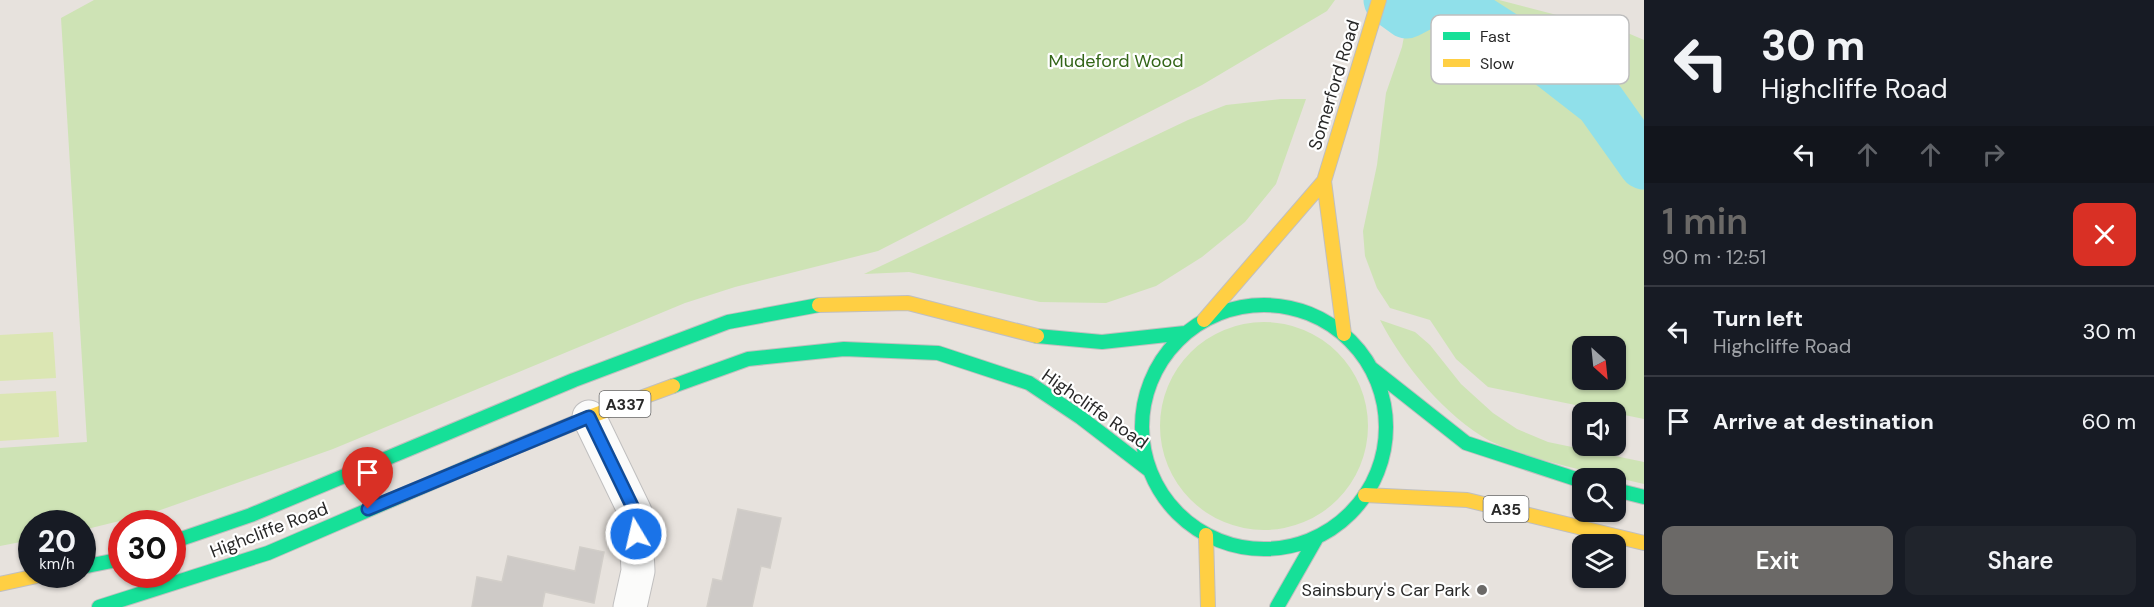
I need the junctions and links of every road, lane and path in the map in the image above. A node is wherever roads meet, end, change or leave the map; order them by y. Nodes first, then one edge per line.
1 (1379, 2) edge
2 (1324, 181) junction
3 (1204, 320) junction
4 (1185, 333) junction
5 (1344, 334) junction
6 (1371, 368) junction
7 (589, 417) junction
8 (1149, 470) junction
9 (1572, 478) edge
10 (1626, 492) edge
11 (1365, 495) junction
12 (1644, 497) edge
13 (1206, 535) junction
14 (186, 537) edge
15 (1317, 537) junction
16 (1644, 543) edge
17 (18, 580) edge
18 (0, 584) edge
19 (99, 607) edge
20 (630, 607) edge
21 (1208, 607) edge
22 (1277, 607) edge

1 - 2 main road, Somerford Road
2 - 3 main road, Somerford Road
2 - 5 main road, Somerford Road
3 - 4 main road
3 - 5 main road
4 - 8 main road
4 - 14 main road, Highcliffe Road / A337
5 - 6 main road
6 - 9 main road
6 - 11 main road
7 - 8 main road, Highcliffe Road / A337
7 - 19 main road, Highcliffe Road / A337
7 - 20 street
8 - 13 main road
10 - 12 main road
11 - 15 main road
11 - 16 main road, A35
13 - 15 main road
13 - 21 main road
15 - 22 main road
17 - 18 main road

